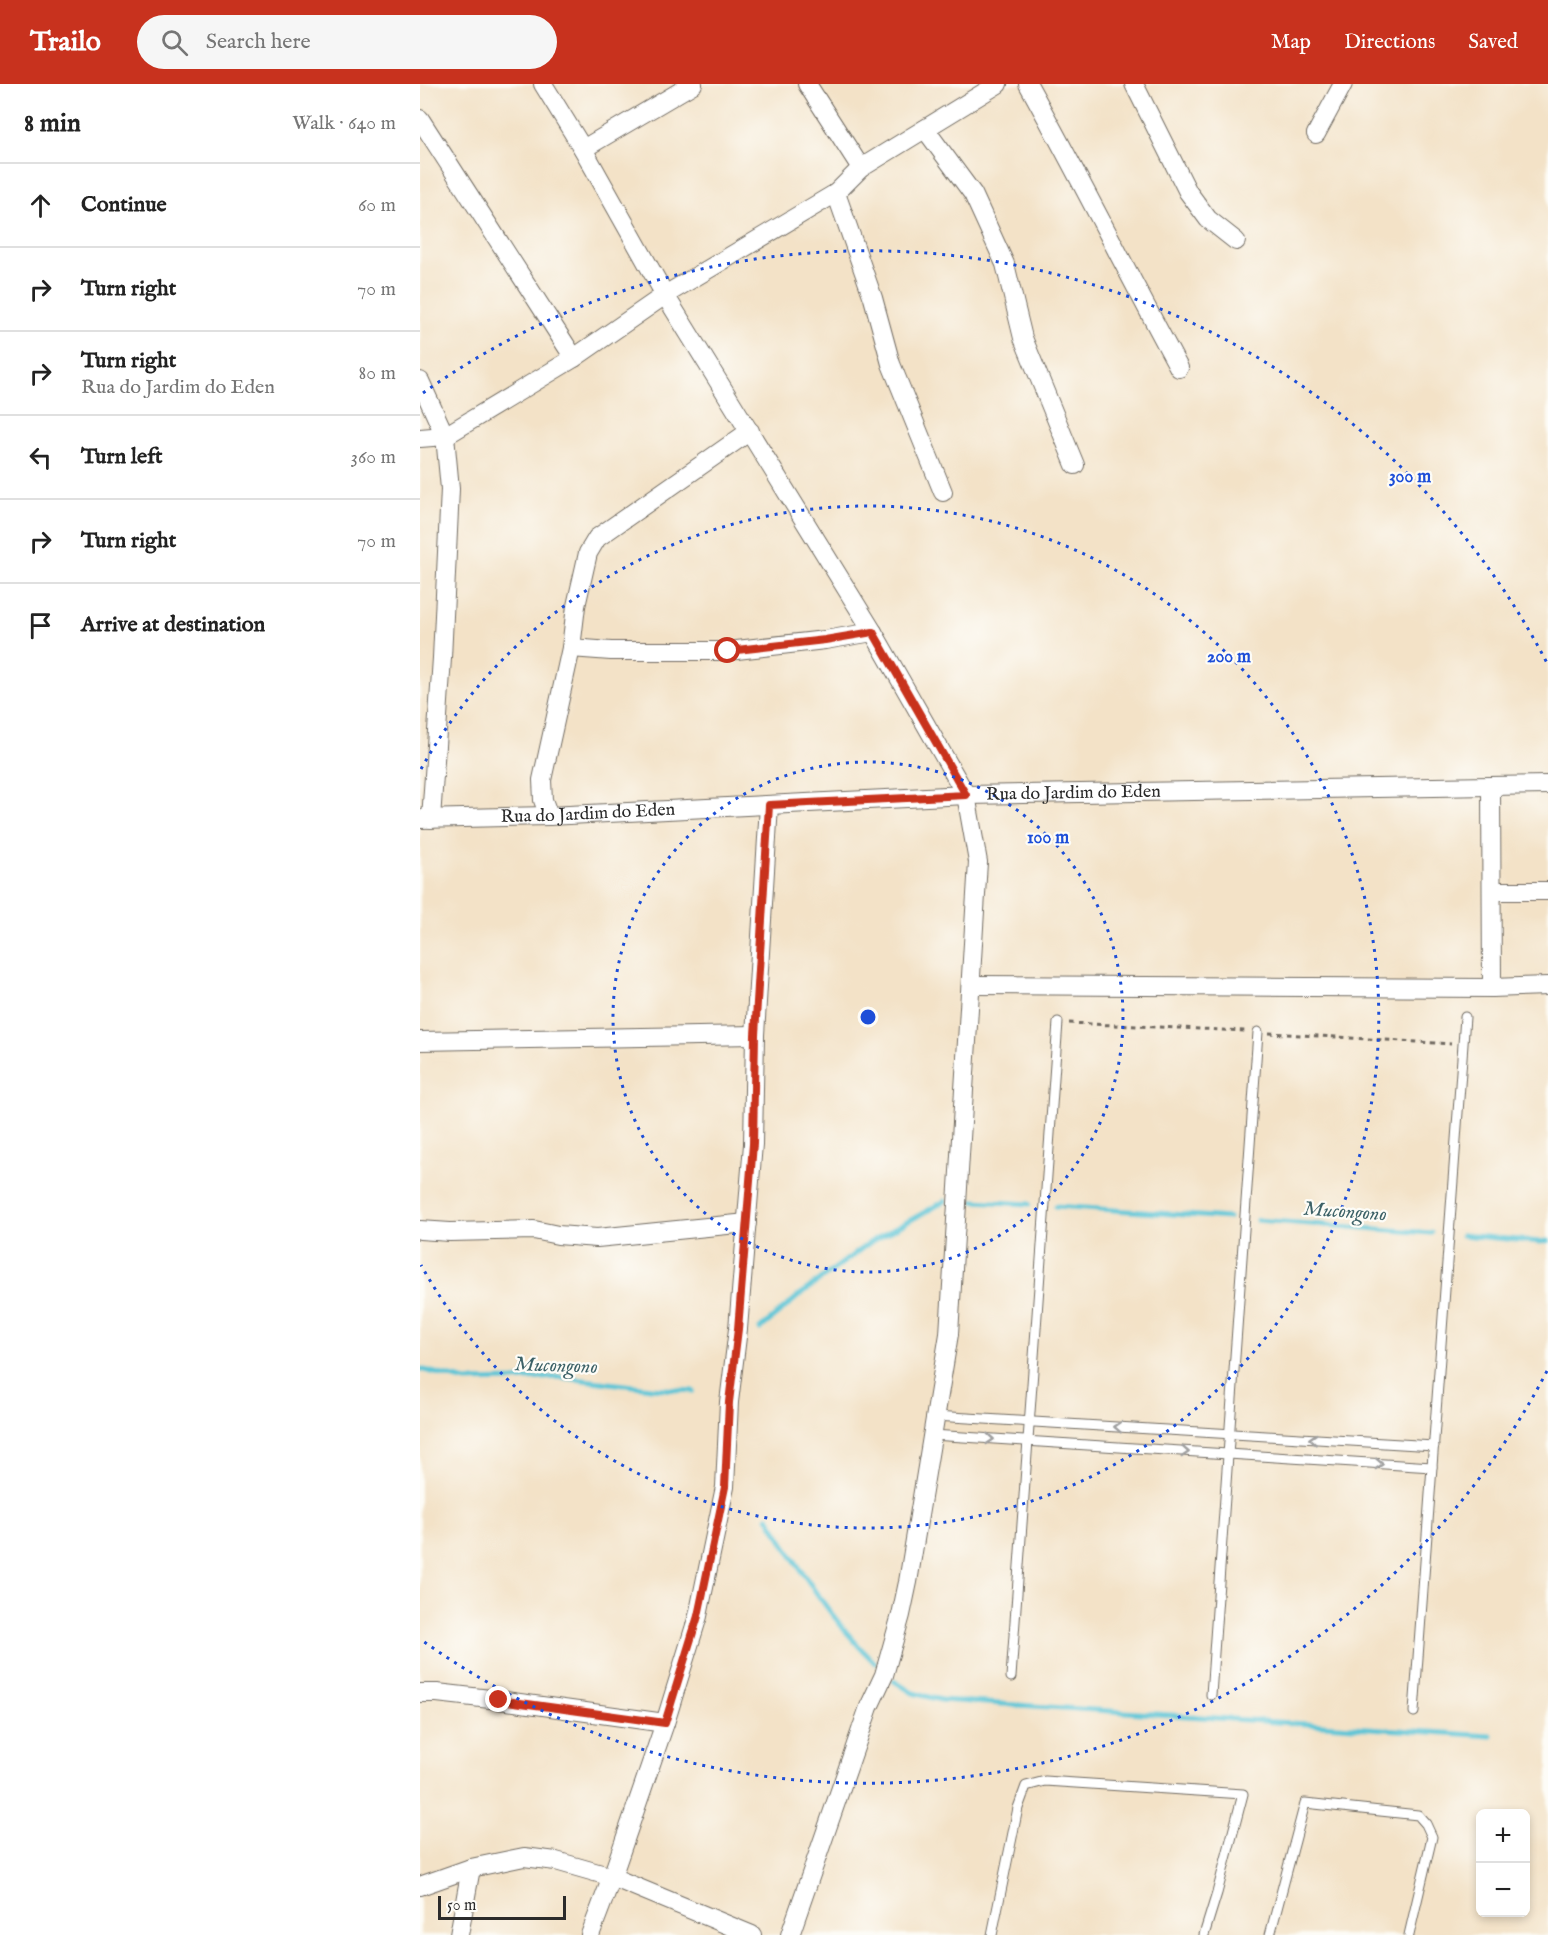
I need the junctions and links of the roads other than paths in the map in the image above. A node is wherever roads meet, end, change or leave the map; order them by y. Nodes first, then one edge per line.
1 (543, 84) edge
2 (693, 84) edge
3 (807, 84) edge
4 (998, 84) edge
5 (1028, 84) edge
6 (1134, 84) edge
7 (1343, 84) edge
8 (420, 119) edge
9 (925, 129) junction
10 (1316, 134) dead end
11 (583, 149) junction
12 (861, 168) junction
13 (836, 193) junction
14 (1236, 241) dead end
15 (665, 295) junction
16 (574, 358) junction
17 (1179, 368) dead end
18 (420, 381) edge
19 (750, 431) junction
20 (445, 436) junction
21 (420, 438) edge
22 (1075, 465) dead end
23 (943, 492) dead end
24 (873, 632) junction
25 (571, 648) junction
26 (1548, 784) edge
27 (1491, 786) junction
28 (966, 795) junction
29 (769, 805) junction
30 (549, 816) junction
31 (426, 819) edge
32 (1492, 891) junction
33 (1548, 891) edge
34 (972, 985) junction
35 (1548, 986) edge
36 (1492, 988) junction
37 (1466, 1017) dead end
38 (1058, 1022) dead end
39 (1258, 1032) dead end
40 (755, 1035) junction
41 (420, 1041) edge
42 (747, 1223) junction
43 (420, 1230) edge
44 (935, 1416) junction
45 (1029, 1422) junction
46 (1230, 1434) junction
47 (932, 1435) junction
48 (1028, 1441) junction
49 (1434, 1446) junction
50 (1229, 1455) junction
51 (1432, 1467) junction
52 (1011, 1677) dead end
53 (420, 1693) edge
54 (1211, 1695) dead end
55 (1414, 1712) dead end
56 (665, 1723) junction
57 (471, 1868) junction
58 (612, 1877) junction
59 (420, 1886) edge
60 (459, 1935) edge
61 (590, 1935) edge
62 (752, 1935) edge
63 (790, 1935) edge
64 (992, 1935) edge
65 (1204, 1935) edge
66 (1270, 1935) edge
67 (1409, 1935) edge

1 - 11 street
2 - 11 street
3 - 12 street
4 - 9 street
5 - 17 street
6 - 14 street
7 - 10 street
8 - 16 street
9 - 12 street
9 - 22 street
11 - 15 street
12 - 13 street
13 - 15 street
13 - 23 street
15 - 16 street
15 - 19 street
16 - 20 street
18 - 20 street
19 - 24 street
19 - 25 street
20 - 21 street
20 - 31 street
24 - 25 street
24 - 28 street
25 - 30 street
26 - 27 street, Rua do Jardim do Eden
27 - 28 street, Rua do Jardim do Eden
27 - 32 street
28 - 29 street, Rua do Jardim do Eden
28 - 34 street
29 - 30 street, Rua do Jardim do Eden
29 - 40 street
30 - 31 street, Rua do Jardim do Eden
32 - 33 street
32 - 36 street
34 - 36 street
34 - 44 street
35 - 36 street
37 - 49 lane
38 - 45 lane
39 - 46 lane
40 - 41 street
40 - 42 street
42 - 43 street
42 - 56 street
44 - 45 lane
44 - 47 street
46 -> 45 lane
45 - 48 lane
49 -> 46 lane
46 - 50 lane
47 -> 48 lane
47 - 63 street
48 -> 50 lane
48 - 52 lane
49 - 51 lane
50 -> 51 lane
50 - 54 lane
51 - 55 lane
53 - 56 street
56 - 58 street
57 - 58 street
57 - 59 street
57 - 60 street
58 - 61 street
58 - 62 street
64 - 65 lane
66 - 67 lane

